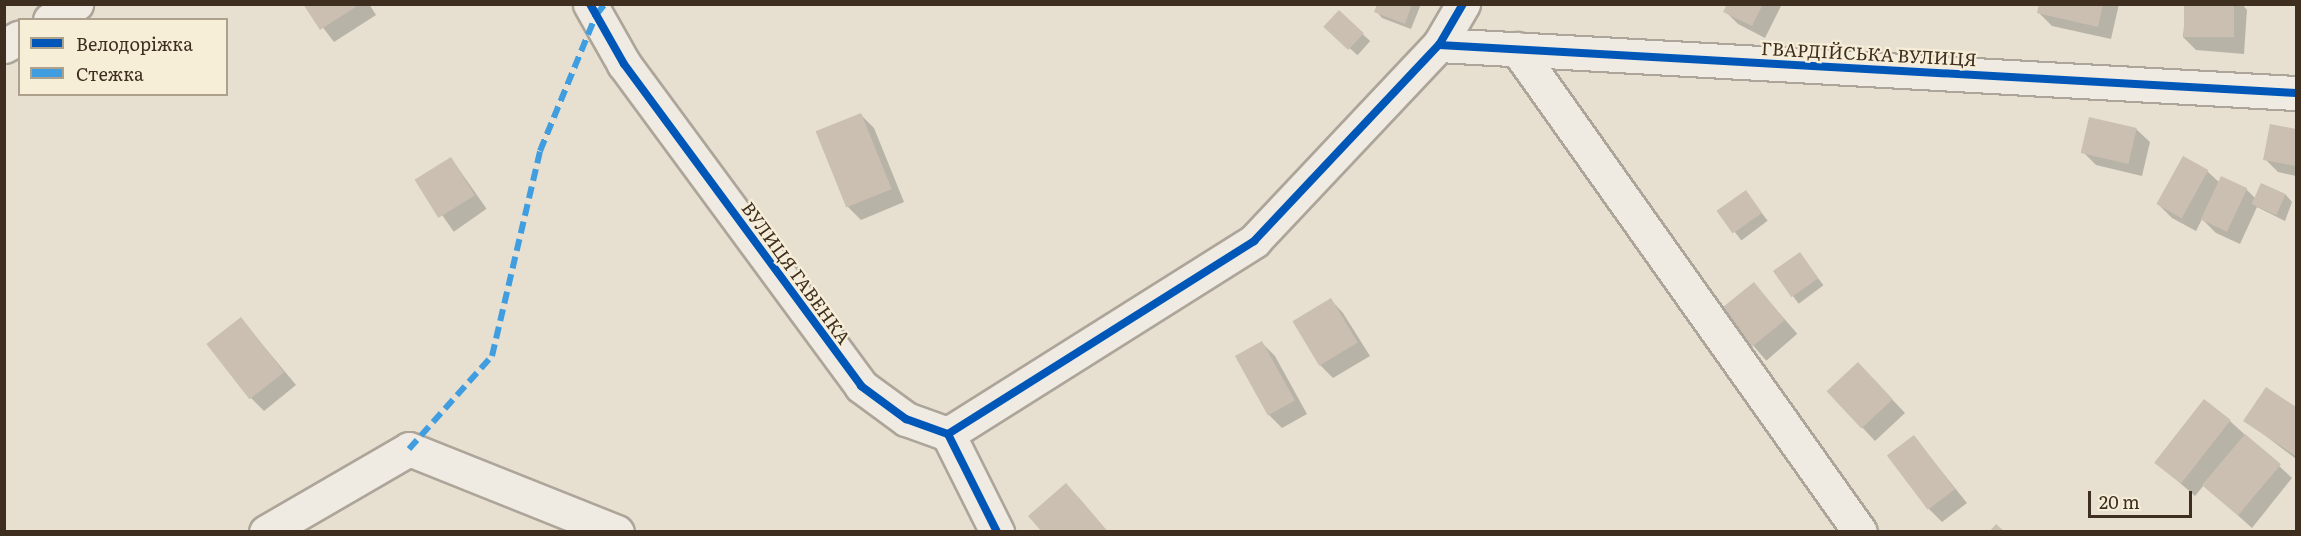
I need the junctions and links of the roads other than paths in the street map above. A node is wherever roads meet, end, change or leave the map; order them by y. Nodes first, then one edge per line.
1 (76, 4) edge
2 (590, 4) edge
3 (1463, 4) edge
4 (53, 18) edge
5 (18, 38) edge
6 (1439, 45) junction
7 (4, 46) edge
8 (1517, 49) junction
9 (2296, 93) edge
10 (948, 434) junction
11 (266, 531) edge
12 (617, 531) edge
13 (997, 531) edge
14 (1860, 531) edge

1 - 4 street
2 - 10 street, ВУЛИЦЯ ГАВЕНКА
3 - 6 street
5 - 7 street
6 - 8 street, ГВАРДІЙСЬКА ВУЛИЦЯ
6 - 10 street
8 - 9 street, ГВАРДІЙСЬКА ВУЛИЦЯ
8 - 14 street
10 - 13 street
11 - 12 street

